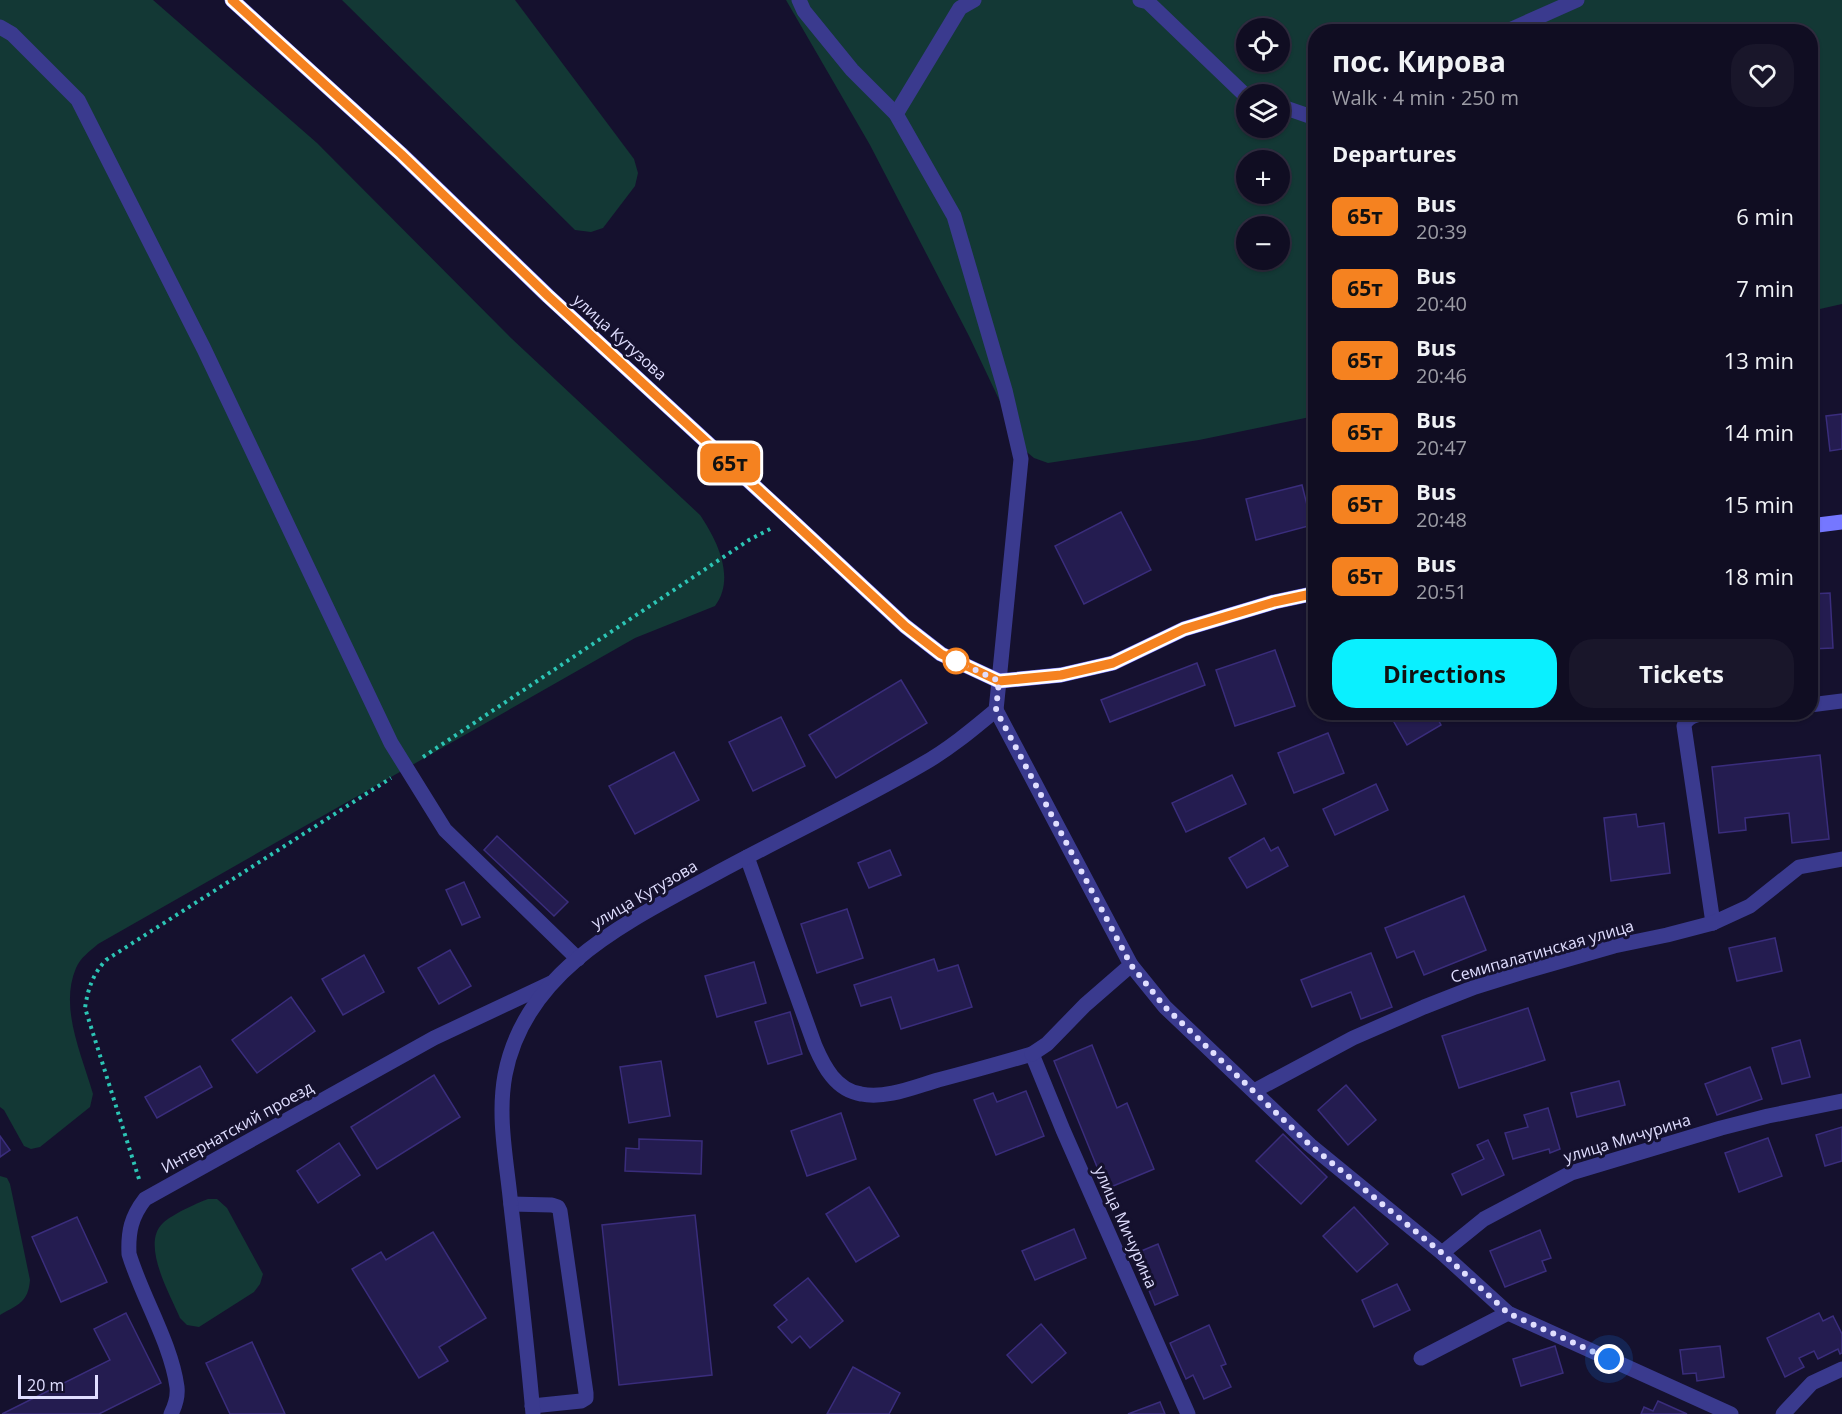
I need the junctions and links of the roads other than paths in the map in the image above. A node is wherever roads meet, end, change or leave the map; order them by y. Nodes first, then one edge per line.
1 (232, 0) edge
2 (800, 0) edge
3 (975, 0) edge
4 (1140, 0) edge
5 (1577, 0) edge
6 (1523, 24) edge
7 (4, 32) edge
8 (1236, 86) edge
9 (1290, 109) edge
10 (896, 114) junction
11 (1308, 116) edge
12 (1842, 522) edge
13 (1818, 525) edge
14 (1308, 595) edge
15 (999, 681) junction
16 (1842, 701) edge
17 (1818, 704) edge
18 (996, 710) junction
19 (1686, 720) edge
20 (747, 857) junction
21 (1842, 859) edge
22 (1713, 923) junction
23 (578, 959) junction
24 (1131, 965) junction
25 (552, 983) junction
26 (1032, 1054) junction
27 (1254, 1091) junction
28 (1842, 1101) edge
29 (511, 1204) junction
30 (1442, 1253) junction
31 (1508, 1313) junction
32 (1421, 1358) dead end
33 (1842, 1369) edge
34 (533, 1410) edge
35 (171, 1414) edge
36 (1188, 1414) edge
37 (1731, 1414) edge
38 (1783, 1414) edge

1 - 15 main road, улица Кутузова
2 - 10 street
3 - 10 street
4 - 8 street
5 - 6 street
7 - 23 street
9 - 11 street
10 - 15 street
12 - 13 main road
14 - 15 main road
15 - 18 street
16 - 17 street
18 - 20 street, улица Кутузова
18 - 24 street
19 - 22 street
20 - 23 street, улица Кутузова
20 - 26 street
21 - 22 street, Семипалатинская улица
22 - 27 street, Семипалатинская улица
23 - 25 street, улица Кутузова
24 - 26 street
24 - 27 street
25 - 29 street, улица Кутузова
25 - 35 street, Интернатский проезд
26 - 36 street, улица Мичурина
27 - 30 street
28 - 30 street, улица Мичурина
29 - 34 street, улица Кутузова
29 - 34 street
30 - 31 street
31 - 32 street
31 - 37 street
33 - 38 street

